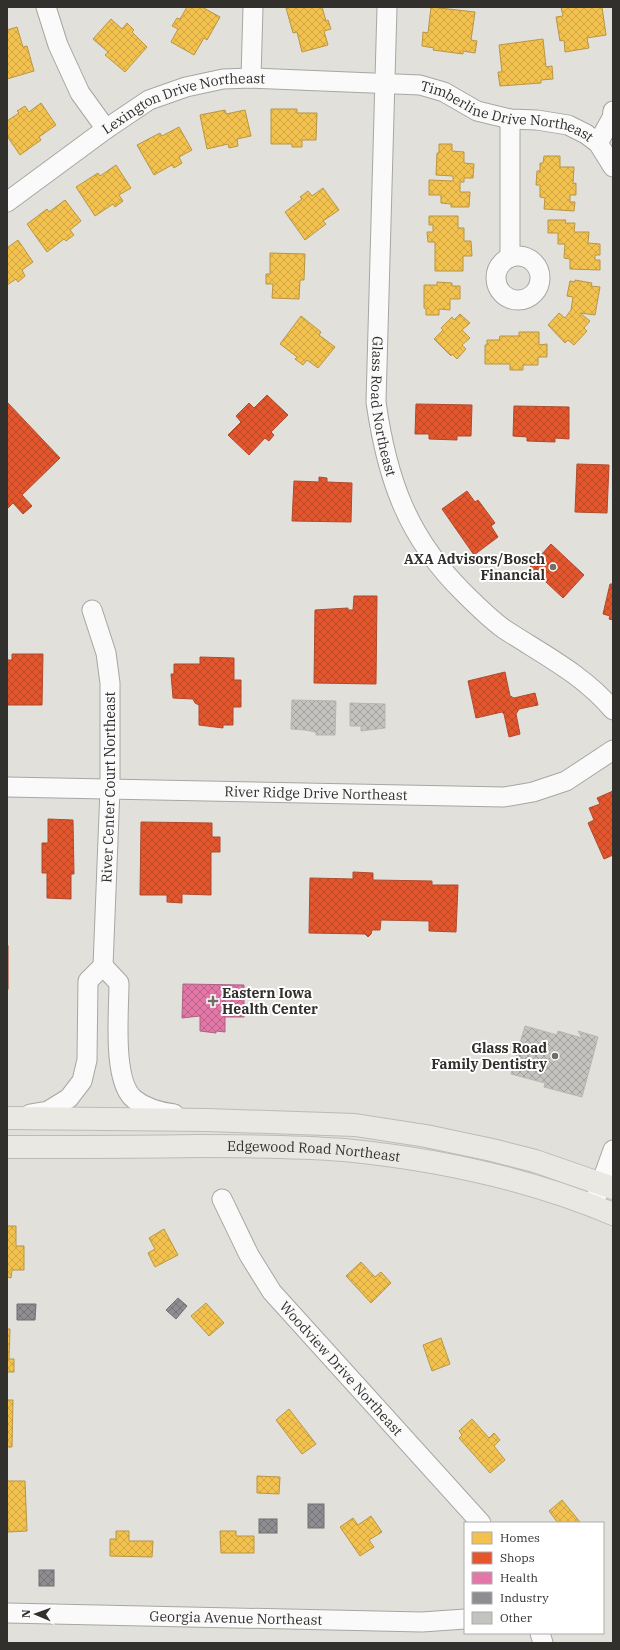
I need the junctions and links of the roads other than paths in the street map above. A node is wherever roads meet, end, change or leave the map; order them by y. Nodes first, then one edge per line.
1 (46, 7) edge
2 (253, 7) edge
3 (387, 7) edge
4 (251, 78) junction
5 (385, 84) junction
6 (613, 110) edge
7 (510, 119) junction
8 (106, 129) junction
9 (598, 143) junction
10 (613, 167) edge
11 (7, 202) edge
12 (510, 257) dead end
13 (92, 610) dead end
14 (613, 710) edge
15 (613, 750) edge
16 (7, 787) edge
17 (110, 789) junction
18 (103, 966) junction
19 (7, 1118) edge
20 (208, 1120) junction
21 (7, 1147) edge
22 (613, 1150) edge
23 (607, 1186) edge
24 (222, 1199) dead end
25 (593, 1206) junction
26 (613, 1214) edge
27 (480, 1522) edge
28 (7, 1613) edge
29 (464, 1619) edge

1 - 8 street
2 - 4 street
3 - 5 street, Glass Road Northeast
4 - 5 street, Lexington Drive Northeast
4 - 8 street, Lexington Drive Northeast
5 - 7 street, Timberline Drive Northeast
5 - 14 street, Glass Road Northeast
6 - 9 street
7 - 9 street, Timberline Drive Northeast
7 - 12 street
8 - 11 street, Lexington Drive Northeast
9 - 10 street, Timberline Drive Northeast
13 - 17 street, River Center Court Northeast
15 - 17 street, River Ridge Drive Northeast
16 - 17 street, River Ridge Drive Northeast
17 - 18 street, River Center Court Northeast
18 - 19 street
18 - 20 street
19 - 20 main road, Edgewood Road Northeast
20 - 23 main road, Edgewood Road Northeast
21 - 25 main road, Edgewood Road Northeast
22 - 23 street
23 - 25 street
24 - 27 street, Woodview Drive Northeast
25 - 26 main road, Edgewood Road Northeast
28 - 29 street, Georgia Avenue Northeast

